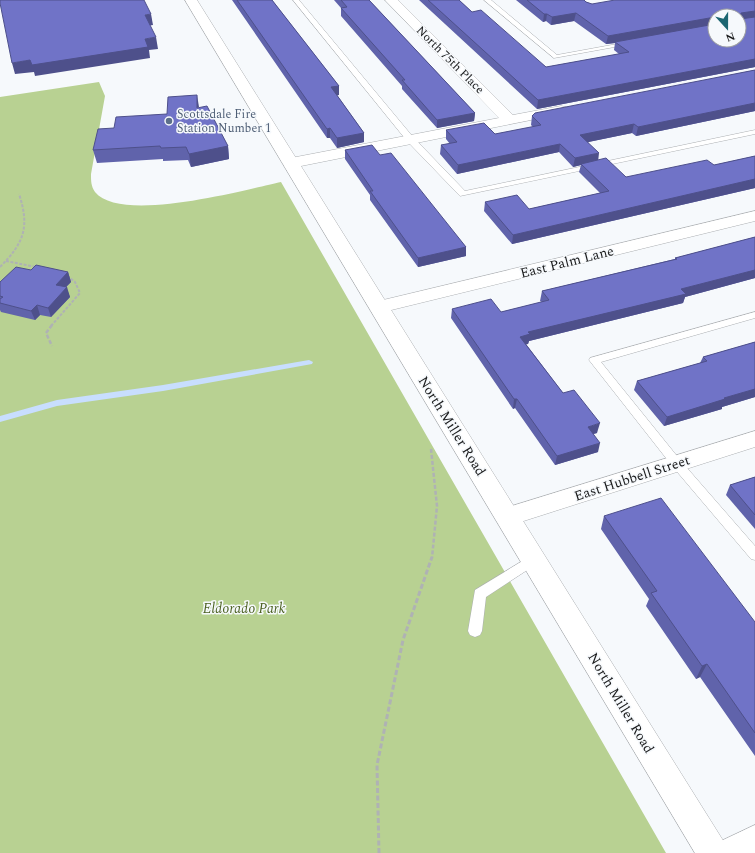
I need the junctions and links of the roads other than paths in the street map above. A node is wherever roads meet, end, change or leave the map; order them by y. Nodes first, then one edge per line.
1 (191, 0) edge
2 (296, 0) edge
3 (391, 0) edge
4 (487, 0) edge
5 (632, 44) edge
6 (571, 108) edge
7 (510, 120) junction
8 (755, 132) edge
9 (410, 140) junction
10 (291, 163) junction
11 (755, 216) edge
12 (380, 307) junction
13 (755, 315) edge
14 (755, 439) edge
15 (677, 464) junction
16 (508, 517) junction
17 (755, 555) edge
18 (534, 559) junction
19 (475, 631) dead end
20 (755, 841) edge
21 (713, 853) edge
22 (730, 853) edge

1 - 10 street, North Miller Road
2 - 9 lane
3 - 7 street, North 75th Place
4 - 5 lane
6 - 7 street
7 - 9 street
8 - 9 lane
9 - 10 street
10 - 12 street, North Miller Road
11 - 12 street, East Palm Lane
12 - 16 street, North Miller Road
13 - 15 lane
14 - 15 street, East Hubbell Street
15 - 16 street, East Hubbell Street
15 - 17 lane
16 - 18 street, North Miller Road
18 - 19 lane
18 - 21 street, North Miller Road
20 - 22 street

